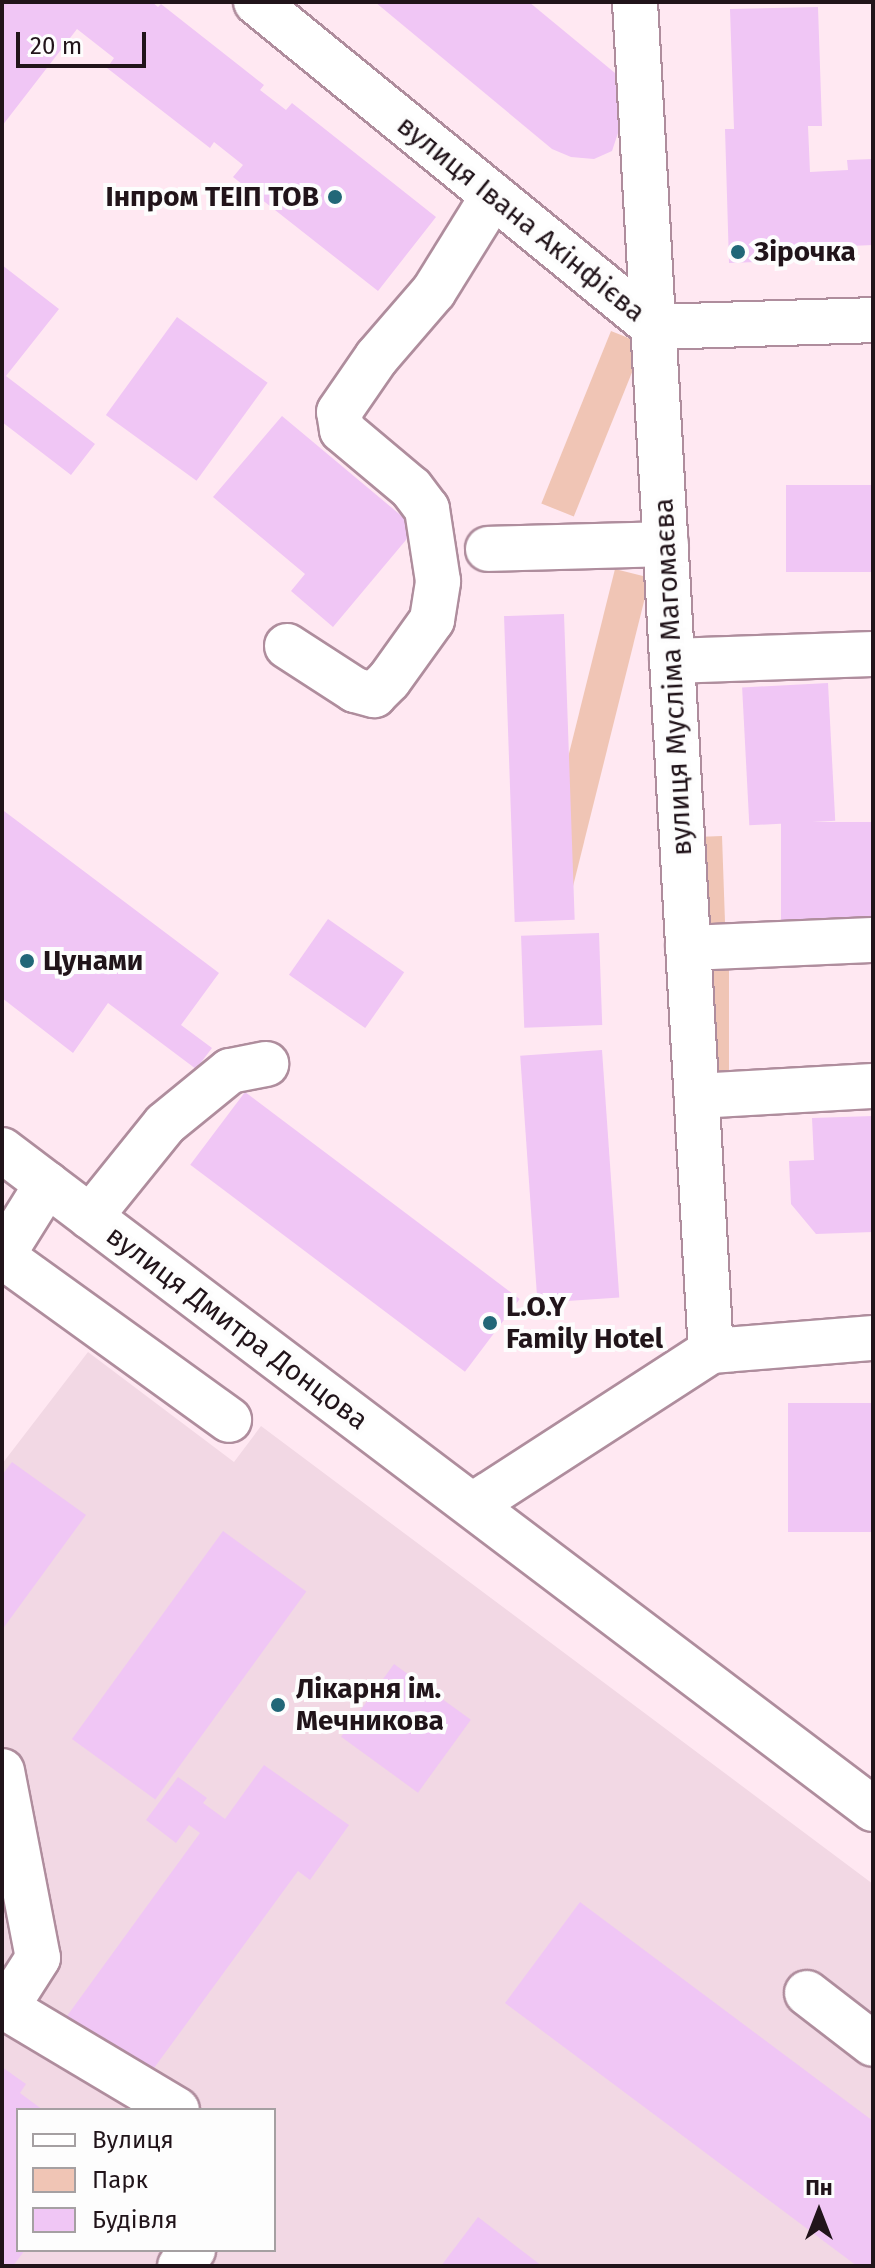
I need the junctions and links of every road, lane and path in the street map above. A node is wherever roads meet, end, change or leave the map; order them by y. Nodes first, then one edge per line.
1 (256, 2) edge
2 (635, 2) edge
3 (493, 196) junction
4 (873, 320) edge
5 (654, 327) junction
6 (666, 544) junction
7 (488, 549) dead end
8 (287, 646) dead end
9 (873, 654) edge
10 (672, 661) junction
11 (873, 940) edge
12 (688, 948) junction
13 (266, 1064) dead end
14 (873, 1086) edge
15 (697, 1096) junction
16 (2, 1150) edge
17 (47, 1184) junction
18 (90, 1217) junction
19 (873, 1338) edge
20 (711, 1351) junction
21 (229, 1420) dead end
22 (473, 1505) junction
23 (2, 1771) edge
24 (869, 1797) edge
25 (807, 1993) dead end
26 (4, 2010) edge
27 (873, 2044) edge
28 (174, 2108) edge

1 - 3 street, вулиця Івана Акінфієва
2 - 5 street, вулиця Мусліма Магомаєва
3 - 5 street, вулиця Івана Акінфієва
3 - 8 street
4 - 5 street, вулиця Івана Акінфієва
5 - 6 street, вулиця Мусліма Магомаєва
6 - 7 street
6 - 10 street, вулиця Мусліма Магомаєва
9 - 10 street
10 - 12 street, вулиця Мусліма Магомаєва
11 - 12 street
12 - 15 street, вулиця Мусліма Магомаєва
13 - 18 street
14 - 15 street
15 - 20 street, вулиця Мусліма Магомаєва
16 - 17 street, вулиця Дмитра Донцова
17 - 18 street, вулиця Дмитра Донцова
17 - 21 street
18 - 22 street, вулиця Дмитра Донцова
19 - 20 street
20 - 22 street
22 - 24 street, вулиця Дмитра Донцова
23 - 26 street
25 - 27 street
26 - 28 street

